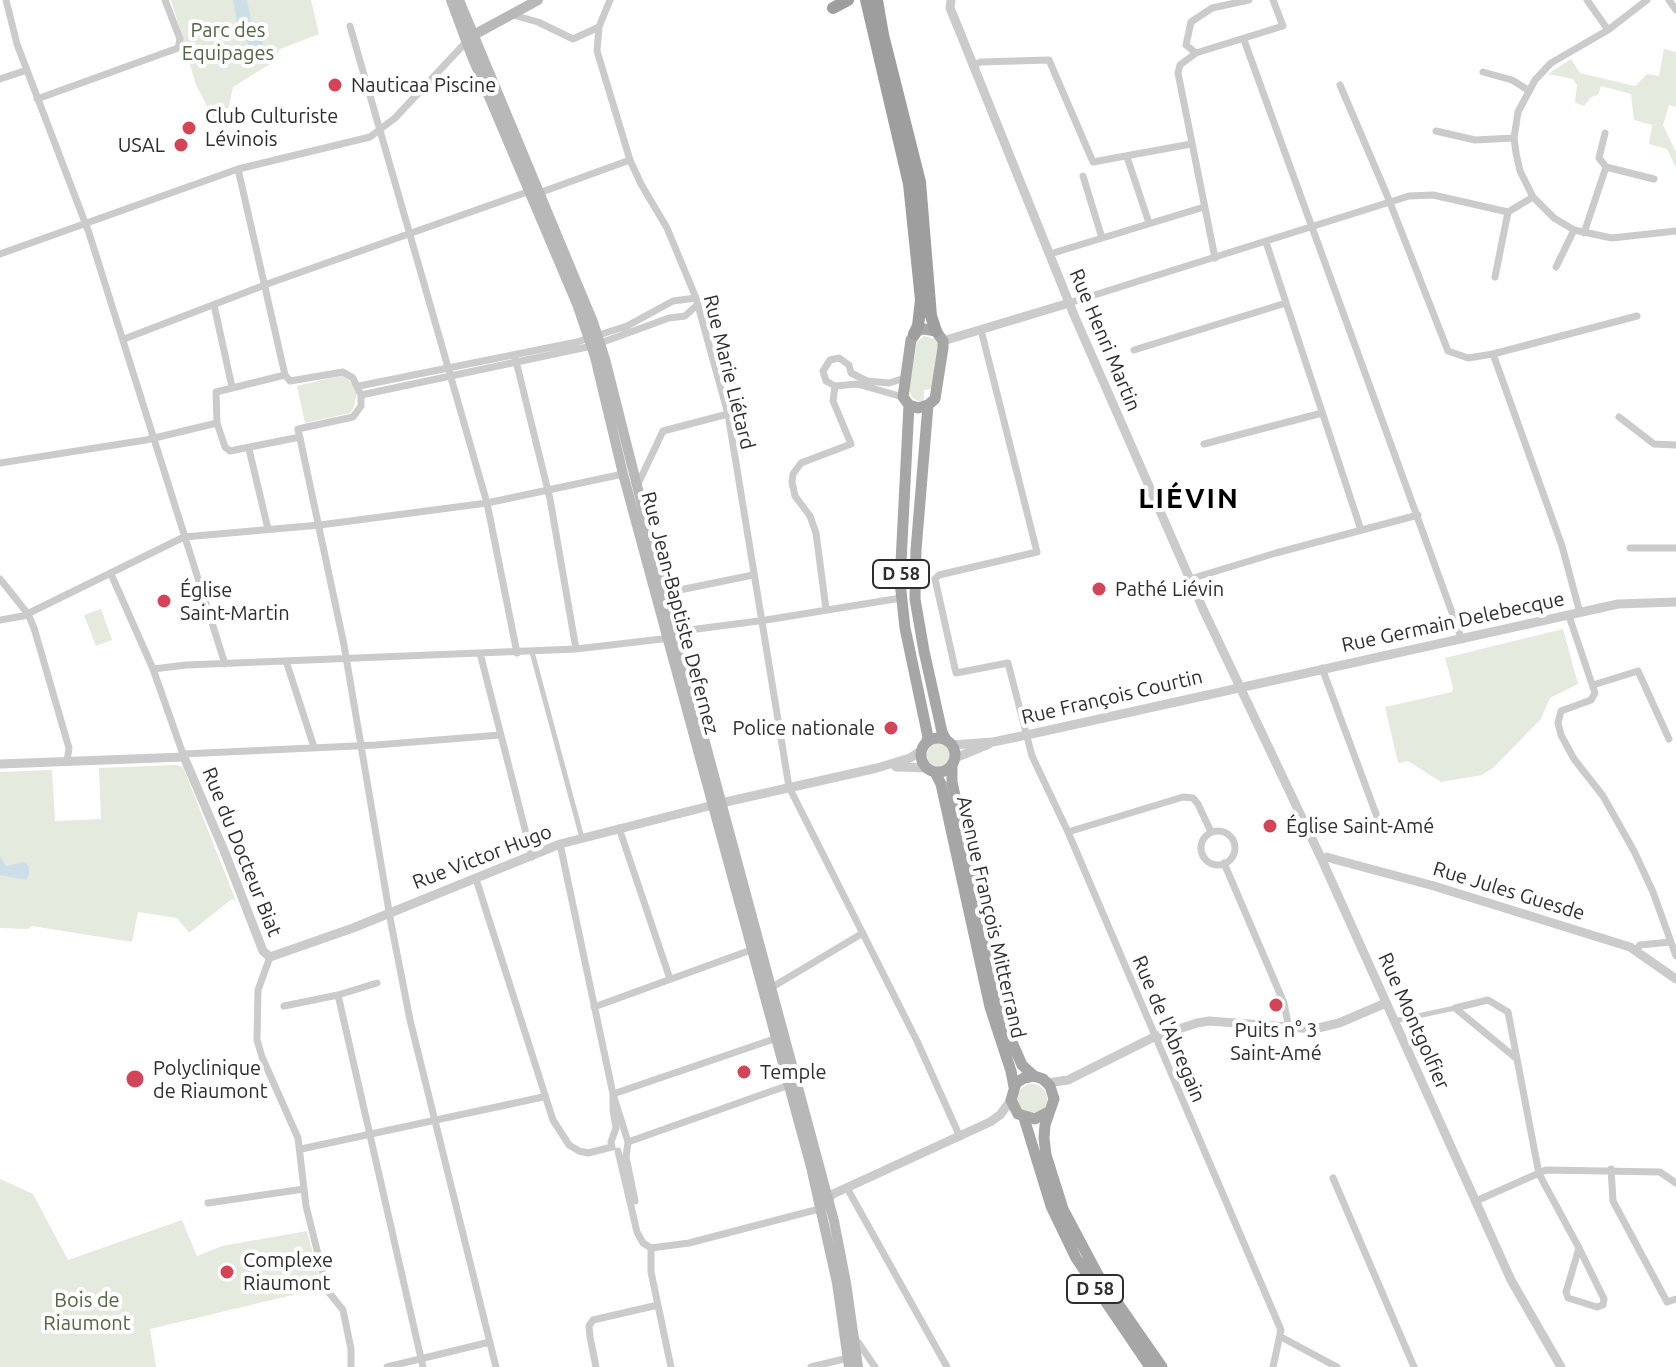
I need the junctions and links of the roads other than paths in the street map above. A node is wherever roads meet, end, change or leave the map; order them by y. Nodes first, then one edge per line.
1 (6, 0) edge
2 (165, 0) edge
3 (451, 0) edge
4 (459, 0) edge
5 (610, 0) edge
6 (848, 0) edge
7 (866, 0) edge
8 (877, 0) edge
9 (1249, 0) edge
10 (1273, 0) edge
11 (1587, 0) edge
12 (1647, 0) edge
13 (1669, 0) edge
14 (537, 1) edge
15 (949, 1) edge
16 (833, 8) dead end
17 (4, 10) edge
18 (1676, 10) edge
19 (513, 15) junction
20 (538, 22) junction
21 (350, 26) dead end
22 (599, 27) junction
23 (1608, 30) junction
24 (471, 37) junction
25 (1244, 40) junction
26 (1196, 53) junction
27 (973, 65) junction
28 (27, 70) junction
29 (1483, 72) dead end
30 (0, 79) edge
31 (1340, 85) dead end
32 (1528, 90) junction
33 (37, 99) junction
34 (381, 131) junction
35 (1436, 131) dead end
36 (1605, 133) dead end
37 (1514, 138) junction
38 (1191, 144) junction
39 (1127, 157) junction
40 (630, 160) junction
41 (1606, 167) junction
42 (238, 169) junction
43 (1083, 176) dead end
44 (1654, 179) dead end
45 (534, 192) junction
46 (1533, 197) junction
47 (1389, 202) junction
48 (1204, 207) junction
49 (1508, 212) junction
50 (1149, 223) junction
51 (85, 224) junction
52 (1312, 227) junction
53 (1574, 230) junction
54 (1676, 231) edge
55 (411, 232) junction
56 (1584, 233) junction
57 (1102, 238) junction
58 (1266, 242) junction
59 (0, 254) edge
60 (1050, 254) junction
61 (1215, 258) junction
62 (1556, 267) dead end
63 (1495, 277) dead end
64 (265, 285) junction
65 (697, 301) junction
66 (1069, 303) junction
67 (1286, 303) junction
68 (214, 305) junction
69 (1637, 316) dead end
70 (981, 330) junction
71 (914, 334) junction
72 (939, 336) junction
73 (124, 339) junction
74 (595, 341) junction
75 (1134, 350) dead end
76 (1493, 354) junction
77 (516, 359) junction
78 (451, 372) junction
79 (851, 373) junction
80 (288, 378) junction
81 (905, 378) junction
82 (845, 383) junction
83 (835, 386) junction
84 (232, 387) junction
85 (360, 390) junction
86 (906, 401) junction
87 (928, 405) junction
88 (1322, 413) junction
89 (728, 414) junction
90 (1619, 417) dead end
91 (217, 423) junction
92 (299, 433) junction
93 (154, 437) junction
94 (1204, 444) dead end
95 (1676, 445) edge
96 (249, 449) junction
97 (0, 463) edge
98 (623, 474) junction
99 (638, 484) junction
100 (548, 491) junction
101 (487, 503) junction
102 (1415, 516) junction
103 (320, 525) junction
104 (268, 529) junction
105 (1361, 530) junction
106 (184, 537) junction
107 (1630, 548) dead end
108 (1676, 548) edge
109 (111, 574) junction
110 (753, 575) junction
111 (0, 579) edge
112 (1190, 579) junction
113 (665, 593) junction
114 (901, 598) junction
115 (1676, 602) edge
116 (826, 609) junction
117 (28, 614) junction
118 (1575, 615) junction
119 (0, 620) edge
120 (762, 621) junction
121 (670, 635) junction
122 (1462, 640) junction
123 (576, 649) junction
124 (532, 652) junction
125 (480, 653) junction
126 (517, 653) junction
127 (346, 658) junction
128 (286, 661) junction
129 (225, 664) junction
130 (1322, 668) junction
131 (153, 669) junction
132 (1593, 685) junction
133 (1239, 687) junction
134 (500, 735) junction
135 (1025, 735) junction
136 (1669, 739) dead end
137 (949, 742) junction
138 (993, 742) junction
139 (361, 746) junction
140 (314, 747) junction
141 (924, 747) junction
142 (69, 750) junction
143 (183, 756) junction
144 (67, 761) junction
145 (81, 761) junction
146 (954, 762) junction
147 (0, 764) edge
148 (877, 768) junction
149 (931, 770) junction
150 (947, 783) junction
151 (789, 787) junction
152 (717, 804) junction
153 (1379, 822) dead end
154 (619, 828) junction
155 (1068, 832) junction
156 (1211, 832) junction
157 (582, 838) junction
158 (560, 844) junction
159 (532, 857) junction
160 (1322, 860) junction
161 (1224, 863) junction
162 (476, 879) junction
163 (389, 913) junction
164 (863, 933) junction
165 (1670, 942) junction
166 (751, 950) junction
167 (1636, 950) junction
168 (1676, 956) edge
169 (270, 957) junction
170 (670, 979) junction
171 (1676, 979) edge
172 (377, 983) dead end
173 (767, 990) junction
174 (338, 995) junction
175 (1386, 1003) junction
176 (284, 1006) dead end
177 (594, 1007) junction
178 (1455, 1008) junction
179 (1394, 1021) junction
180 (1289, 1029) junction
181 (1154, 1037) junction
182 (777, 1038) junction
183 (1012, 1056) junction
184 (1517, 1059) junction
185 (1034, 1076) junction
186 (1068, 1080) junction
187 (1047, 1083) junction
188 (789, 1085) junction
189 (1014, 1087) junction
190 (613, 1094) junction
191 (543, 1097) junction
192 (1054, 1099) junction
193 (1011, 1100) junction
194 (1048, 1112) junction
195 (1000, 1115) junction
196 (1021, 1116) junction
197 (435, 1121) junction
198 (370, 1134) junction
199 (960, 1137) junction
200 (621, 1143) junction
201 (301, 1149) junction
202 (1611, 1169) junction
203 (1539, 1174) junction
204 (1333, 1178) dead end
205 (1676, 1183) edge
206 (847, 1188) junction
207 (304, 1189) junction
208 (827, 1198) junction
209 (1476, 1201) junction
210 (208, 1203) dead end
211 (819, 1209) junction
212 (651, 1248) junction
213 (1579, 1248) junction
214 (1676, 1299) edge
215 (658, 1305) junction
216 (1281, 1337) junction
217 (490, 1342) junction
218 (854, 1342) junction
219 (848, 1362) edge
220 (422, 1363) edge
221 (351, 1367) edge
222 (387, 1367) edge
223 (496, 1367) edge
224 (596, 1367) edge
225 (671, 1367) edge
226 (811, 1367) edge
227 (858, 1367) edge
228 (875, 1367) edge
229 (947, 1367) edge
230 (1150, 1367) edge
231 (1162, 1367) edge
232 (1273, 1367) edge
233 (1337, 1367) edge
234 (1414, 1367) edge
235 (1561, 1367) edge

1 - 17 street
2 - 33 street
3 - 24 main road
4 - 24 main road
5 - 22 street
6 - 16 highway
7 - 71 highway
8 - 72 highway
9 - 26 street
10 - 25 street
11 - 23 street
12 - 23 street
13 - 18 street
14 - 19 main road
14 - 20 street
15 - 27 street, Rue Henri Martin
17 - 28 street
19 - 20 street
19 - 24 main road
20 - 22 street
21 - 34 street
22 - 40 street, Rue Marie Liétard
23 - 32 street
24 - 34 street
24 - 45 main road, Rue Jean-Baptiste Defernez
25 - 26 street
25 - 52 street
26 - 38 street
27 - 39 street
27 - 60 street, Rue Henri Martin
28 - 30 street
28 - 33 street
29 - 32 street
31 - 47 street
32 - 37 street
33 - 51 street
34 - 42 street
34 - 55 street
35 - 37 street
36 - 41 street
37 - 46 street
38 - 39 street
38 - 48 street
39 - 50 street
40 - 45 street
40 - 65 street, Rue Marie Liétard
41 - 44 street
41 - 56 street
42 - 51 street
42 - 64 street
43 - 57 street
45 - 55 street
45 - 74 main road, Rue Jean-Baptiste Defernez
46 - 49 street
46 - 53 street
47 - 49 street
47 - 52 street
47 - 76 street
48 - 50 street
48 - 61 street
49 - 63 street
50 - 57 street
51 - 59 street
51 - 73 street
52 - 58 street
52 - 102 street
53 - 56 street
53 - 62 street
54 - 56 street
55 - 64 street
55 - 78 street
57 - 60 street
58 - 61 street
58 - 67 street
60 - 66 street, Rue Henri Martin
61 - 66 street
64 - 68 street
64 - 80 street
65 - 74 street
65 - 74 street
65 - 89 street, Rue Marie Liétard
66 - 70 street
66 - 112 street, Rue Henri Martin
67 - 75 street
67 - 88 street
68 - 73 street
68 - 84 street
69 - 76 street
70 - 72 street
70 - 135 street, Rue de l'Abregain
71 - 72 main road
71 - 81 main road
72 - 87 main road
73 - 93 street
74 - 77 street
74 - 98 main road, Rue Jean-Baptiste Defernez
74 - 99 main road, Rue Jean-Baptiste Defernez
76 - 118 street
77 - 78 street
77 - 100 street
78 - 85 street
78 - 101 street
79 - 81 street
79 - 82 street
79 - 83 street
80 - 84 street
80 - 85 street
81 - 86 main road
82 - 83 street
82 - 86 street
83 - 116 street
84 - 91 street
85 - 92 street
86 - 87 main road
86 - 114 main road, D 58
87 - 137 main road, D 58
88 - 94 street
88 - 105 street
89 - 99 street
89 - 110 street, Rue Marie Liétard
90 - 95 street
91 - 93 street
91 - 96 street
92 - 96 street
92 - 103 street
93 - 97 street
93 - 106 street
96 - 104 street
98 - 100 street
98 - 121 main road, Rue Jean-Baptiste Defernez
99 - 113 main road, Rue Jean-Baptiste Defernez
100 - 101 street
100 - 123 street
101 - 103 street
101 - 126 street
102 - 105 street
102 - 122 street
103 - 104 street
103 - 127 street
104 - 106 street
105 - 112 street
106 - 109 street
106 - 129 street
107 - 108 street
109 - 117 street
109 - 131 street
110 - 113 street
110 - 120 street, Rue Marie Liétard
111 - 117 street
112 - 133 street, Rue Henri Martin
113 - 121 main road, Rue Jean-Baptiste Defernez
114 - 116 street
114 - 141 main road, D 58
115 - 118 street, Rue Germain Delebecque
116 - 120 street
117 - 119 street
117 - 142 street
118 - 122 street, Rue Germain Delebecque
118 - 132 street
120 - 121 street
120 - 151 street, Rue Marie Liétard
121 - 123 street
121 - 152 main road, Rue Jean-Baptiste Defernez
122 - 130 street, Rue Germain Delebecque
123 - 124 street
124 - 126 street
124 - 157 street
125 - 126 street
125 - 127 street
125 - 134 street
127 - 128 street
127 - 139 street
128 - 129 street
128 - 140 street
129 - 131 street
130 - 133 street, Rue Germain Delebecque
130 - 153 street
131 - 143 street
132 - 136 street
132 - 165 street
133 - 135 street, Rue François Courtin
133 - 160 street, Rue Montgolfier
134 - 139 street
134 - 159 street
135 - 138 street, Rue François Courtin
135 - 155 street, Rue de l'Abregain
137 - 138 street
137 - 141 main road
137 - 146 main road
138 - 146 street
139 - 140 street
139 - 163 street
140 - 143 street
141 - 148 street
141 - 149 main road
142 - 144 street
142 - 145 street
143 - 145 street
143 - 169 street, Rue du Docteur Biat
144 - 145 street
144 - 147 street
146 - 149 main road
146 - 150 main road
148 - 149 street
148 - 151 street
149 - 150 main road
150 - 183 main road, Avenue François Mitterrand
151 - 152 street
151 - 164 street, Rue Marie Liétard
152 - 154 street, Rue Victor Hugo
152 - 166 main road, Rue Jean-Baptiste Defernez
152 - 173 main road, Rue Jean-Baptiste Defernez
154 - 157 street, Rue Victor Hugo
154 - 170 street
155 - 156 street
155 - 181 street, Rue de l'Abregain
156 - 161 street
156 - 161 street
157 - 158 street, Rue Victor Hugo
158 - 159 street, Rue Victor Hugo
158 - 177 street
159 - 162 street, Rue Victor Hugo
160 - 167 street, Rue Jules Guesde
160 - 175 street, Rue Montgolfier
161 - 180 street
162 - 163 street, Rue Victor Hugo
162 - 191 street
163 - 169 street, Rue Victor Hugo
163 - 197 street
164 - 173 street
164 - 199 street, Rue Marie Liétard
165 - 167 street
165 - 168 street
166 - 170 street
166 - 173 main road, Rue Jean-Baptiste Defernez
167 - 171 street, Rue Jules Guesde
169 - 201 street
170 - 177 street
172 - 174 street
173 - 182 main road, Rue Jean-Baptiste Defernez
173 - 208 main road, Rue Jean-Baptiste Defernez
174 - 176 street
174 - 198 street
175 - 179 street, Rue Montgolfier
175 - 180 street
177 - 190 street
178 - 179 street
178 - 184 street
178 - 184 street
179 - 209 street, Rue Montgolfier
180 - 181 street
181 - 186 street
181 - 216 street, Rue de l'Abregain
182 - 188 main road, Rue Jean-Baptiste Defernez
182 - 190 street
183 - 185 main road
183 - 189 main road
184 - 203 street
185 - 187 main road
185 - 189 main road
186 - 187 street
186 - 192 street
187 - 192 main road
188 - 200 street
188 - 211 main road, Rue Jean-Baptiste Defernez
189 - 193 main road
190 - 200 street
191 - 197 street
191 - 200 street
192 - 194 main road
193 - 195 street
193 - 196 main road
194 - 196 main road
194 - 231 main road, D 58
195 - 196 street
195 - 199 street
196 - 230 main road, D 58
197 - 198 street
197 - 217 street
198 - 201 street
198 - 220 street
199 - 206 street
200 - 212 street
201 - 207 street
202 - 203 street
202 - 205 street
202 - 214 street
203 - 209 street
203 - 213 street
204 - 234 street
206 - 208 street
206 - 229 street
207 - 210 street
207 - 221 street
208 - 211 street
208 - 218 main road, Rue Jean-Baptiste Defernez
209 - 235 street, Rue Montgolfier
211 - 212 street
211 - 219 main road, Rue Jean-Baptiste Defernez
212 - 215 street
213 - 213 street
215 - 224 street
215 - 225 street
216 - 232 street
216 - 233 street
217 - 220 street
217 - 223 street
218 - 227 main road, Rue Jean-Baptiste Defernez
218 - 228 street
219 - 226 street
220 - 222 street

